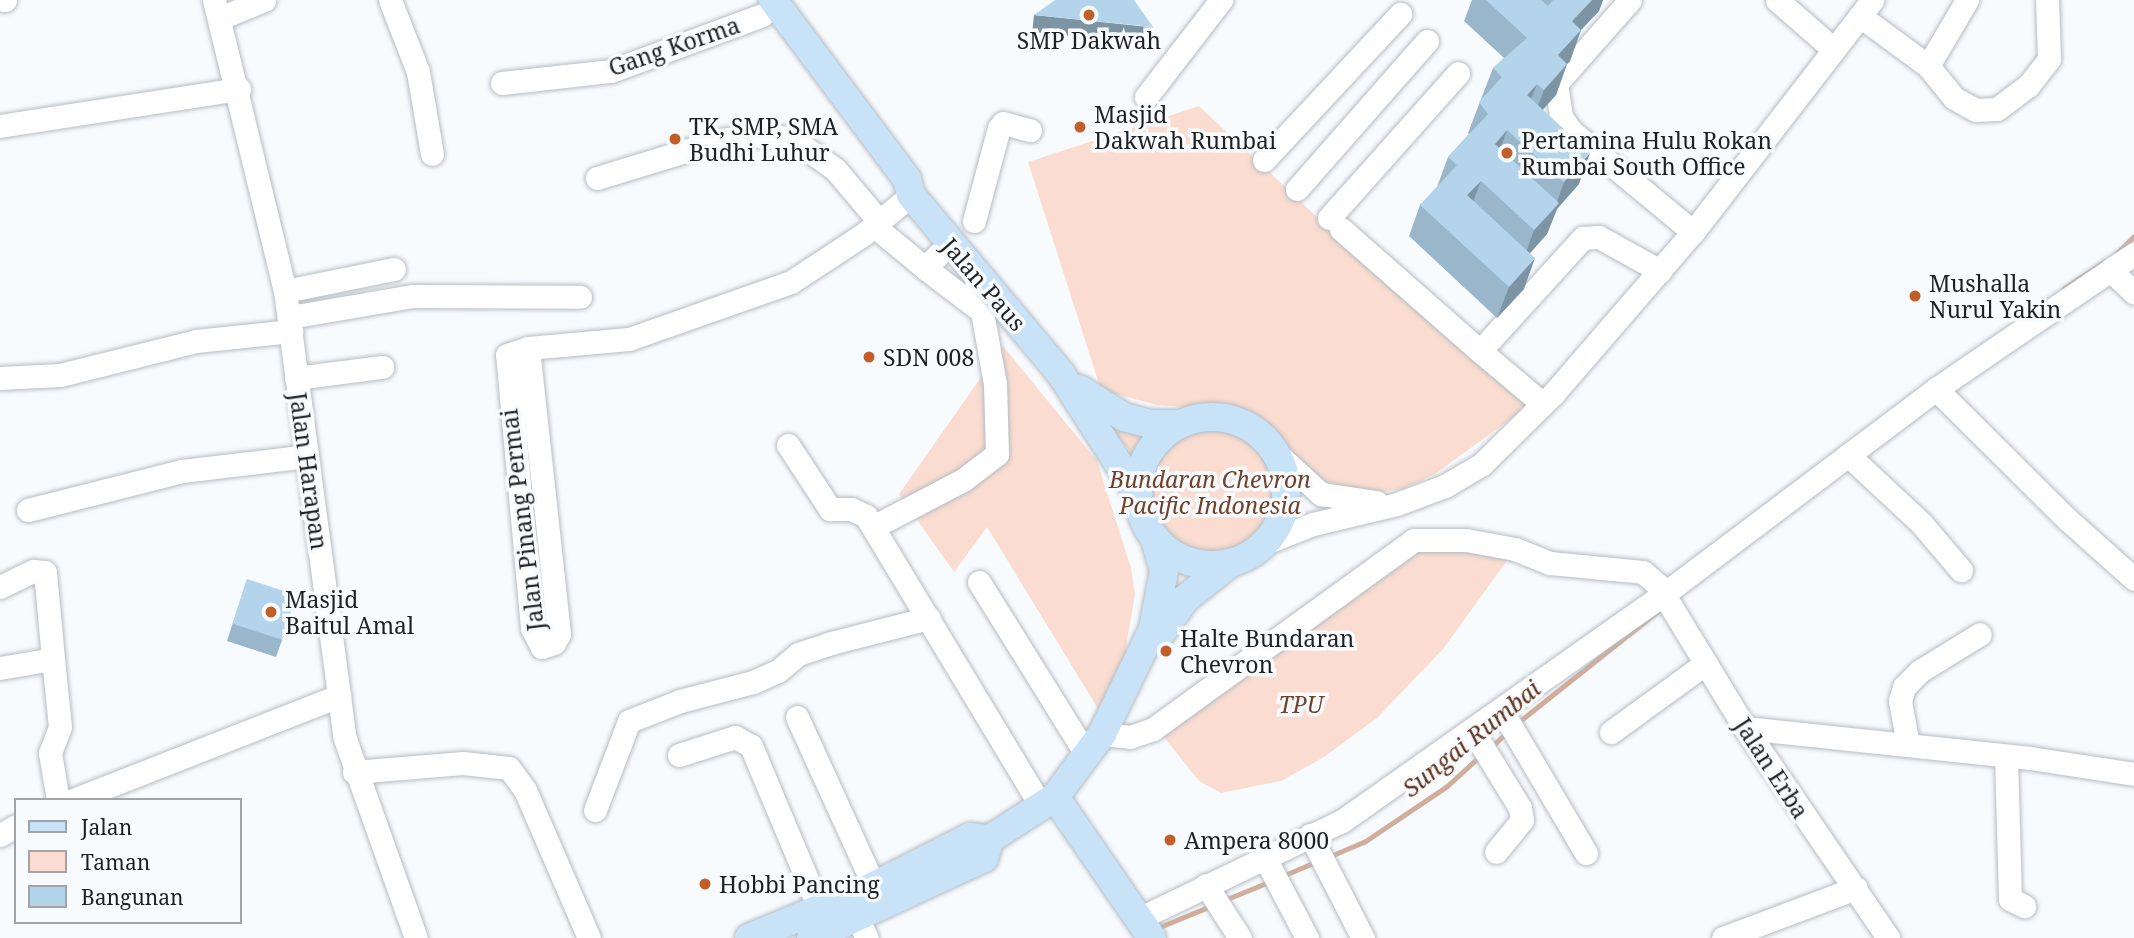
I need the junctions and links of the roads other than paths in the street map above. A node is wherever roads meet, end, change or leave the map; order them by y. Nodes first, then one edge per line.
1 (264, 0) edge
2 (390, 0) edge
3 (1221, 0) edge
4 (1630, 0) edge
5 (1777, 0) edge
6 (1967, 0) edge
7 (2048, 0) edge
8 (763, 5) edge
9 (1866, 8) edge
10 (224, 11) edge
11 (1400, 14) dead end
12 (1427, 41) dead end
13 (1832, 48) junction
14 (1928, 66) junction
15 (1458, 73) dead end
16 (502, 83) dead end
17 (239, 89) junction
18 (1146, 97) dead end
19 (0, 126) edge
20 (1030, 130) dead end
21 (432, 154) dead end
22 (1264, 160) dead end
23 (597, 178) dead end
24 (1297, 189) dead end
25 (913, 199) junction
26 (974, 221) dead end
27 (874, 228) junction
28 (1693, 232) junction
29 (949, 244) junction
30 (2134, 254) edge
31 (925, 268) junction
32 (394, 269) dead end
33 (2110, 270) junction
34 (1660, 271) junction
35 (975, 273) junction
36 (285, 290) junction
37 (2134, 292) edge
38 (580, 297) dead end
39 (980, 310) junction
40 (291, 324) junction
41 (528, 348) junction
42 (1480, 351) junction
43 (382, 367) dead end
44 (1061, 374) junction
45 (0, 378) edge
46 (296, 378) junction
47 (1936, 389) junction
48 (1543, 404) junction
49 (1180, 424) junction
50 (788, 445) dead end
51 (1274, 451) junction
52 (1848, 455) junction
53 (307, 456) junction
54 (1138, 494) junction
55 (1397, 504) junction
56 (545, 509) junction
57 (28, 510) dead end
58 (519, 512) junction
59 (873, 527) junction
60 (1154, 537) junction
61 (1265, 543) junction
62 (1230, 564) junction
63 (1961, 570) dead end
64 (2134, 579) edge
65 (979, 582) dead end
66 (0, 587) edge
67 (1664, 594) junction
68 (929, 618) junction
69 (1980, 634) dead end
70 (53, 659) junction
71 (1706, 663) junction
72 (0, 668) edge
73 (1131, 676) junction
74 (339, 696) junction
75 (797, 717) dead end
76 (1508, 722) junction
77 (1745, 728) junction
78 (1611, 732) dead end
79 (1094, 744) junction
80 (1481, 745) junction
81 (1908, 745) junction
82 (679, 755) dead end
83 (2006, 755) junction
84 (354, 772) junction
85 (2134, 774) edge
86 (58, 798) edge
87 (78, 798) edge
88 (1048, 802) junction
89 (595, 810) dead end
90 (981, 845) junction
91 (1318, 851) junction
92 (1496, 852) dead end
93 (1586, 853) dead end
94 (1272, 871) junction
95 (874, 886) junction
96 (1856, 888) junction
97 (1214, 897) junction
98 (2024, 906) dead end
99 (820, 910) junction
100 (862, 928) edge
101 (1145, 929) edge
102 (416, 938) edge
103 (589, 938) edge
104 (749, 938) edge
105 (811, 938) edge
106 (1240, 938) edge
107 (1307, 938) edge
108 (1363, 938) edge
109 (1723, 938) edge
110 (1888, 938) edge

1 - 10 street
2 - 21 street
3 - 18 street
4 - 28 street
5 - 13 street
6 - 14 street
7 - 14 street
8 - 16 street, Gang Korma
8 - 25 main road, Jalan Paus
9 - 13 street
9 - 14 street
10 - 17 street, Jalan Harapan
11 - 22 street
12 - 24 street
13 - 28 street
15 - 42 street
17 - 19 street
17 - 36 street, Jalan Harapan
20 - 26 street
23 - 27 street
25 - 27 street
25 - 29 main road, Jalan Paus
27 - 31 street
27 - 41 street
28 - 34 street
29 - 31 street
29 - 35 main road, Jalan Paus
30 - 33 street
31 - 39 street
32 - 36 street
33 - 37 street
33 - 47 street
34 - 42 street
34 - 48 street
35 - 39 street
35 - 44 main road, Jalan Paus
36 - 40 street, Jalan Harapan
38 - 40 street
39 - 59 street
40 - 45 street
40 - 46 street, Jalan Harapan
41 - 56 street, Jalan Pinang Permai
41 - 58 street, Jalan Pinang Permai
42 - 48 street
43 - 46 street
44 - 49 main road, Jalan Paus
44 - 54 main road, Jalan Paus
46 - 53 street, Jalan Harapan
47 - 52 street
47 - 64 street
48 - 55 street
49 - 51 main road
49 - 54 main road
50 - 59 street
51 - 55 street
51 - 61 main road
52 - 63 street
52 - 67 street
53 - 57 street
53 - 74 street, Jalan Harapan
54 - 60 main road
55 - 61 street
56 - 58 street
56 - 58 street, Jalan Pinang Permai
59 - 68 street
60 - 62 main road
60 - 73 main road
61 - 62 main road
62 - 73 main road
65 - 79 street
66 - 70 street
67 - 71 street, Jalan Erba
67 - 76 street
67 - 79 street, Jalan Erba
68 - 88 street
68 - 89 street
69 - 81 street
70 - 72 street
70 - 86 street
71 - 77 street, Jalan Erba
71 - 78 street
73 - 79 main road
74 - 84 street, Jalan Harapan
74 - 87 street
75 - 95 street
76 - 80 street
76 - 93 street
77 - 81 street
77 - 96 street, Jalan Erba
79 - 88 main road
80 - 91 street
80 - 92 street
81 - 83 street
82 - 99 street
83 - 85 street
83 - 98 street
84 - 102 street, Jalan Harapan
84 - 103 street
88 - 90 main road
88 - 101 main road
90 - 95 main road
90 - 100 main road
91 - 94 street
91 - 108 street
94 - 97 street
94 - 107 street
95 - 99 main road
96 - 109 street
96 - 110 street, Jalan Erba
97 - 101 street
97 - 106 street
99 - 104 main road
100 - 105 main road

